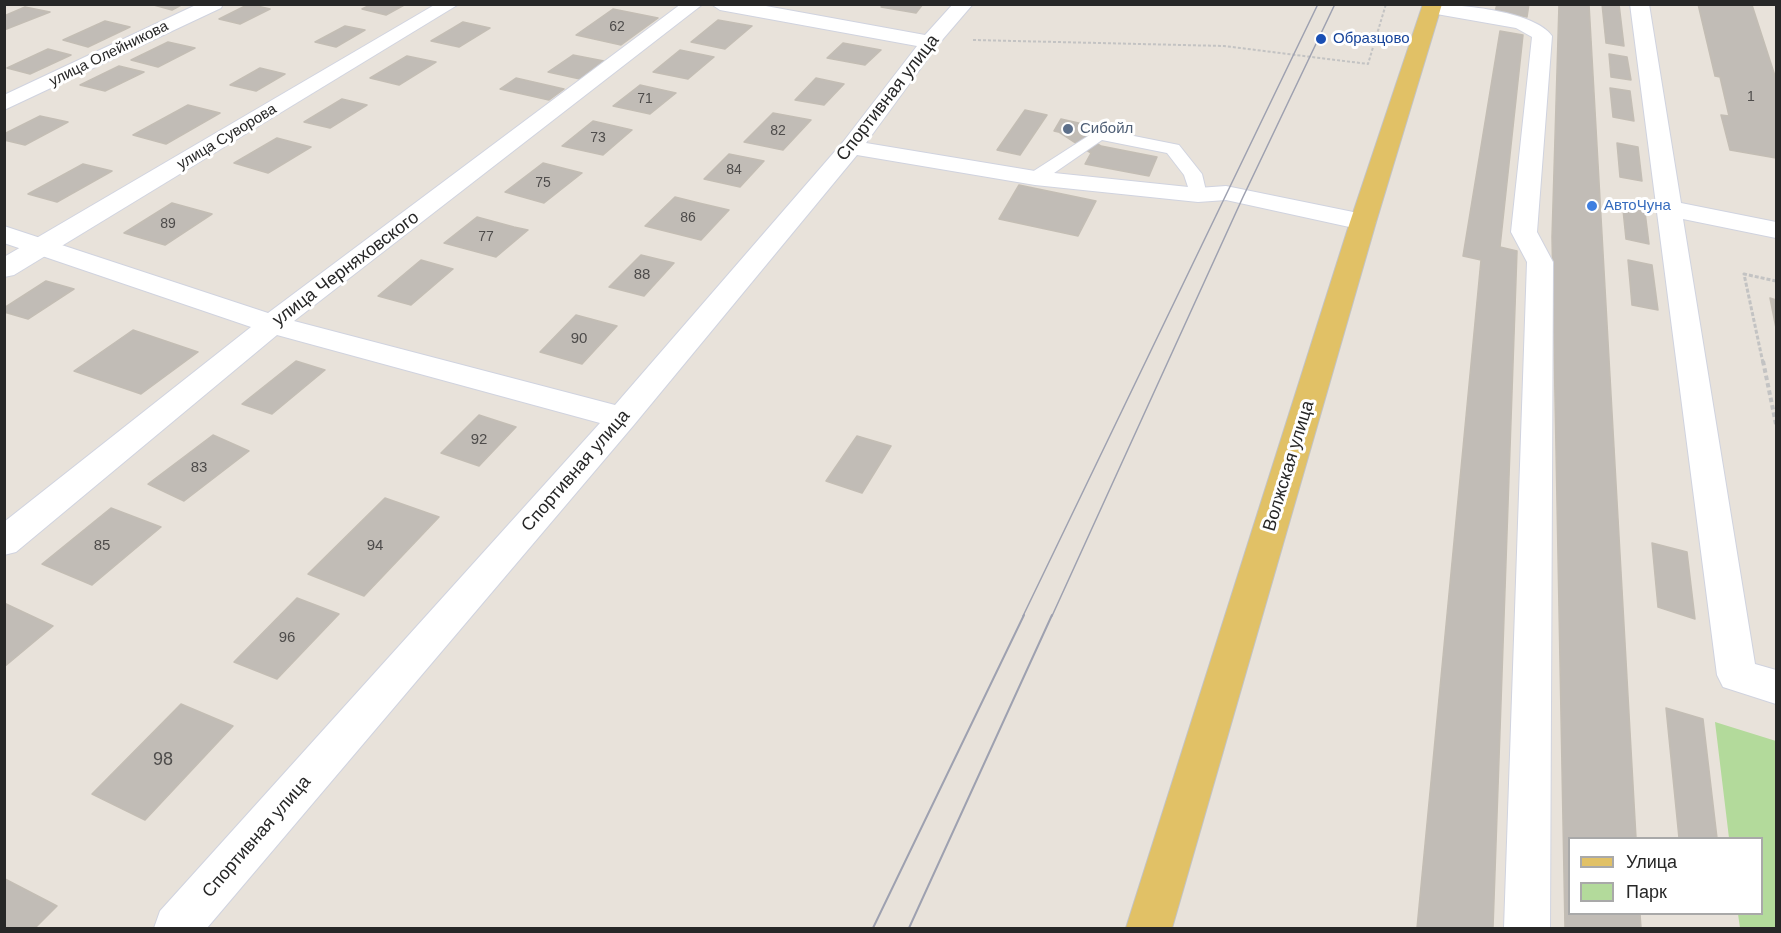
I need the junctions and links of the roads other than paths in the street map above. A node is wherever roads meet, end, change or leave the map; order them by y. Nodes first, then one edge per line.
1 (214, 4) edge
2 (450, 4) edge
3 (694, 4) edge
4 (720, 4) edge
5 (964, 4) edge
6 (1639, 4) edge
7 (1432, 6) edge
8 (930, 42) junction
9 (4, 105) edge
10 (851, 147) junction
11 (1035, 178) junction
12 (1198, 195) junction
13 (1669, 208) junction
14 (1363, 222) junction
15 (1776, 230) edge
16 (4, 234) edge
17 (43, 246) junction
18 (4, 269) edge
19 (272, 324) junction
20 (622, 418) junction
21 (4, 542) edge
22 (1776, 687) edge
23 (177, 928) edge
24 (1149, 928) edge
25 (1527, 928) edge

1 - 9 street, улица Олейникова
2 - 17 street, улица Суворова
3 - 19 street, улица Черняховского
4 - 8 street
5 - 8 street, Спортивная улица
6 - 13 street
7 - 14 main road, Волжская улица
7 - 25 street
8 - 10 street, Спортивная улица
10 - 11 street
10 - 20 street, Спортивная улица
11 - 12 street
11 - 12 lane
12 - 14 street
13 - 15 street
13 - 22 street
14 - 24 main road, Волжская улица
16 - 17 street
17 - 18 street, улица Суворова
17 - 19 street
19 - 20 street
19 - 21 street, улица Черняховского
20 - 23 street, Спортивная улица

